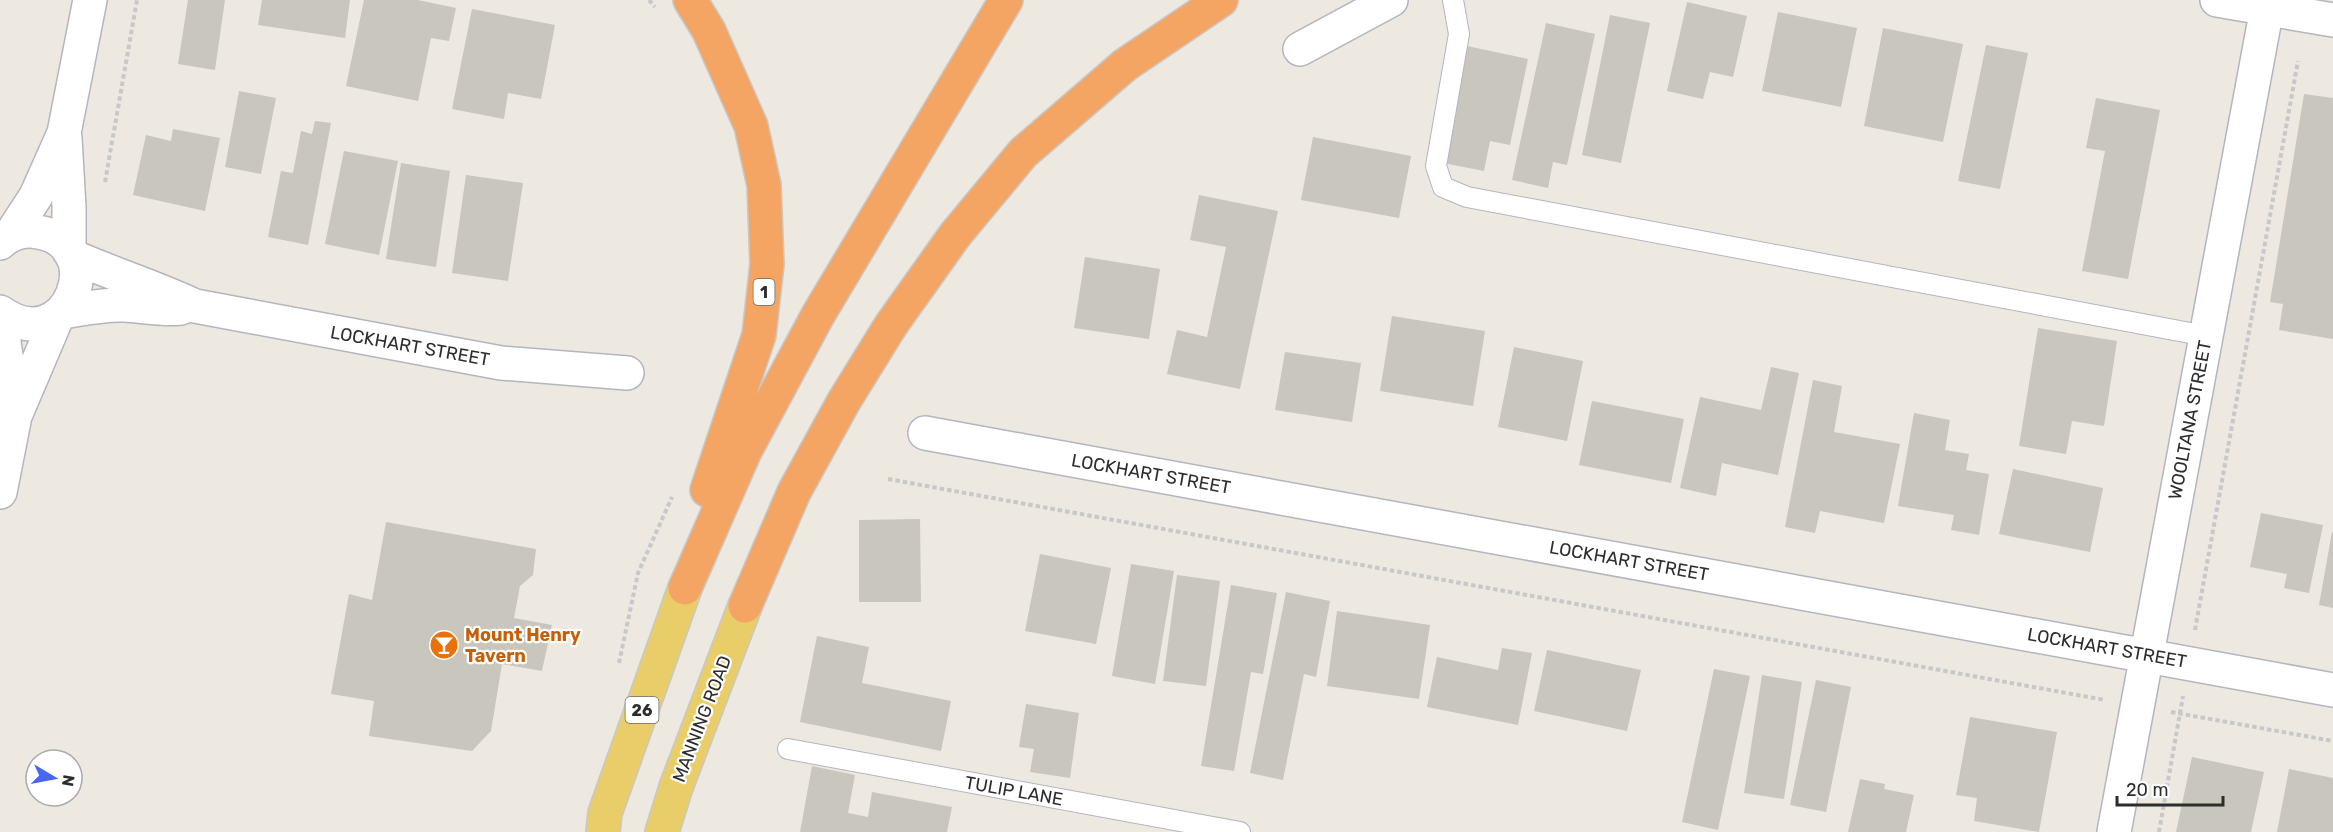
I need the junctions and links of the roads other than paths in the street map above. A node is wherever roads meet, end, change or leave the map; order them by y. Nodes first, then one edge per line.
1 (90, 0) edge
2 (690, 0) edge
3 (1221, 0) edge
4 (1391, 0) edge
5 (1453, 0) edge
6 (2217, 0) edge
7 (1004, 4) edge
8 (2267, 8) junction
9 (2333, 20) edge
10 (1300, 49) dead end
11 (64, 133) junction
12 (3, 240) edge
13 (71, 253) junction
14 (195, 306) junction
15 (0, 314) edge
16 (60, 314) junction
17 (2206, 336) junction
18 (627, 373) dead end
19 (15, 416) junction
20 (925, 433) dead end
21 (0, 492) edge
22 (685, 588) junction
23 (745, 606) joint
24 (2146, 655) junction
25 (2333, 690) edge
26 (788, 749) dead end
27 (603, 832) edge
28 (662, 832) edge
29 (1240, 832) edge
30 (2114, 832) edge

1 - 11 street
2 - 22 highway, 1
3 - 23 highway
4 - 10 street
5 - 17 lane
6 - 8 street
7 - 22 highway
8 - 9 street
8 - 17 street, WOOLTANA STREET
11 - 12 street
11 - 13 street
12 - 13 street, LOCKHART STREET
13 - 14 street, LOCKHART STREET
13 - 16 street
14 - 16 street, LOCKHART STREET
14 - 18 street, LOCKHART STREET
15 - 16 street, LOCKHART STREET
15 - 19 street
16 - 19 street
17 - 24 street, WOOLTANA STREET
19 - 21 street
20 - 24 street, LOCKHART STREET
22 - 27 main road, 26
23 - 28 main road, MANNING ROAD
24 - 25 street, LOCKHART STREET
24 - 30 street, WOOLTANA STREET
26 - 29 lane, TULIP LANE

